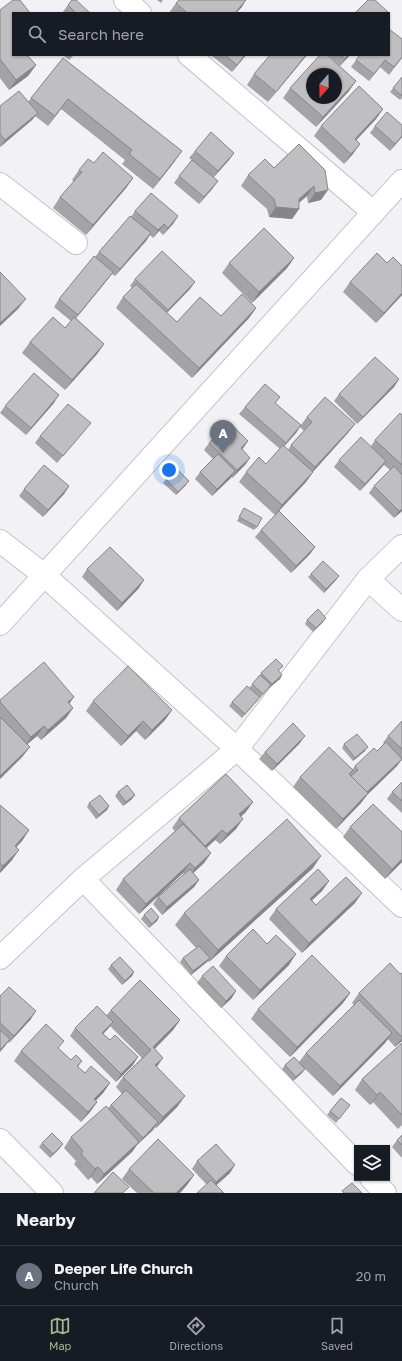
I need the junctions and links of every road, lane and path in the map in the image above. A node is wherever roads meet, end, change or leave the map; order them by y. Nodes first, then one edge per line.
1 (124, 0) edge
2 (139, 12) edge
3 (190, 56) edge
4 (402, 181) edge
5 (0, 184) edge
6 (372, 212) junction
7 (76, 243) dead end
8 (0, 542) edge
9 (402, 546) edge
10 (44, 575) junction
11 (368, 579) junction
12 (402, 610) edge
13 (0, 624) edge
14 (237, 749) junction
15 (83, 878) junction
16 (402, 906) edge
17 (0, 958) edge
18 (0, 1140) edge
19 (354, 1161) edge
20 (373, 1181) edge
21 (52, 1193) edge
22 (385, 1193) edge

1 - 2 street
3 - 6 street
4 - 6 street
5 - 7 street
6 - 10 street
8 - 10 street
9 - 11 street
10 - 13 street
10 - 14 street
11 - 12 street
11 - 14 street
14 - 15 street
14 - 16 street
15 - 17 street
15 - 19 street
18 - 21 street
20 - 22 street

